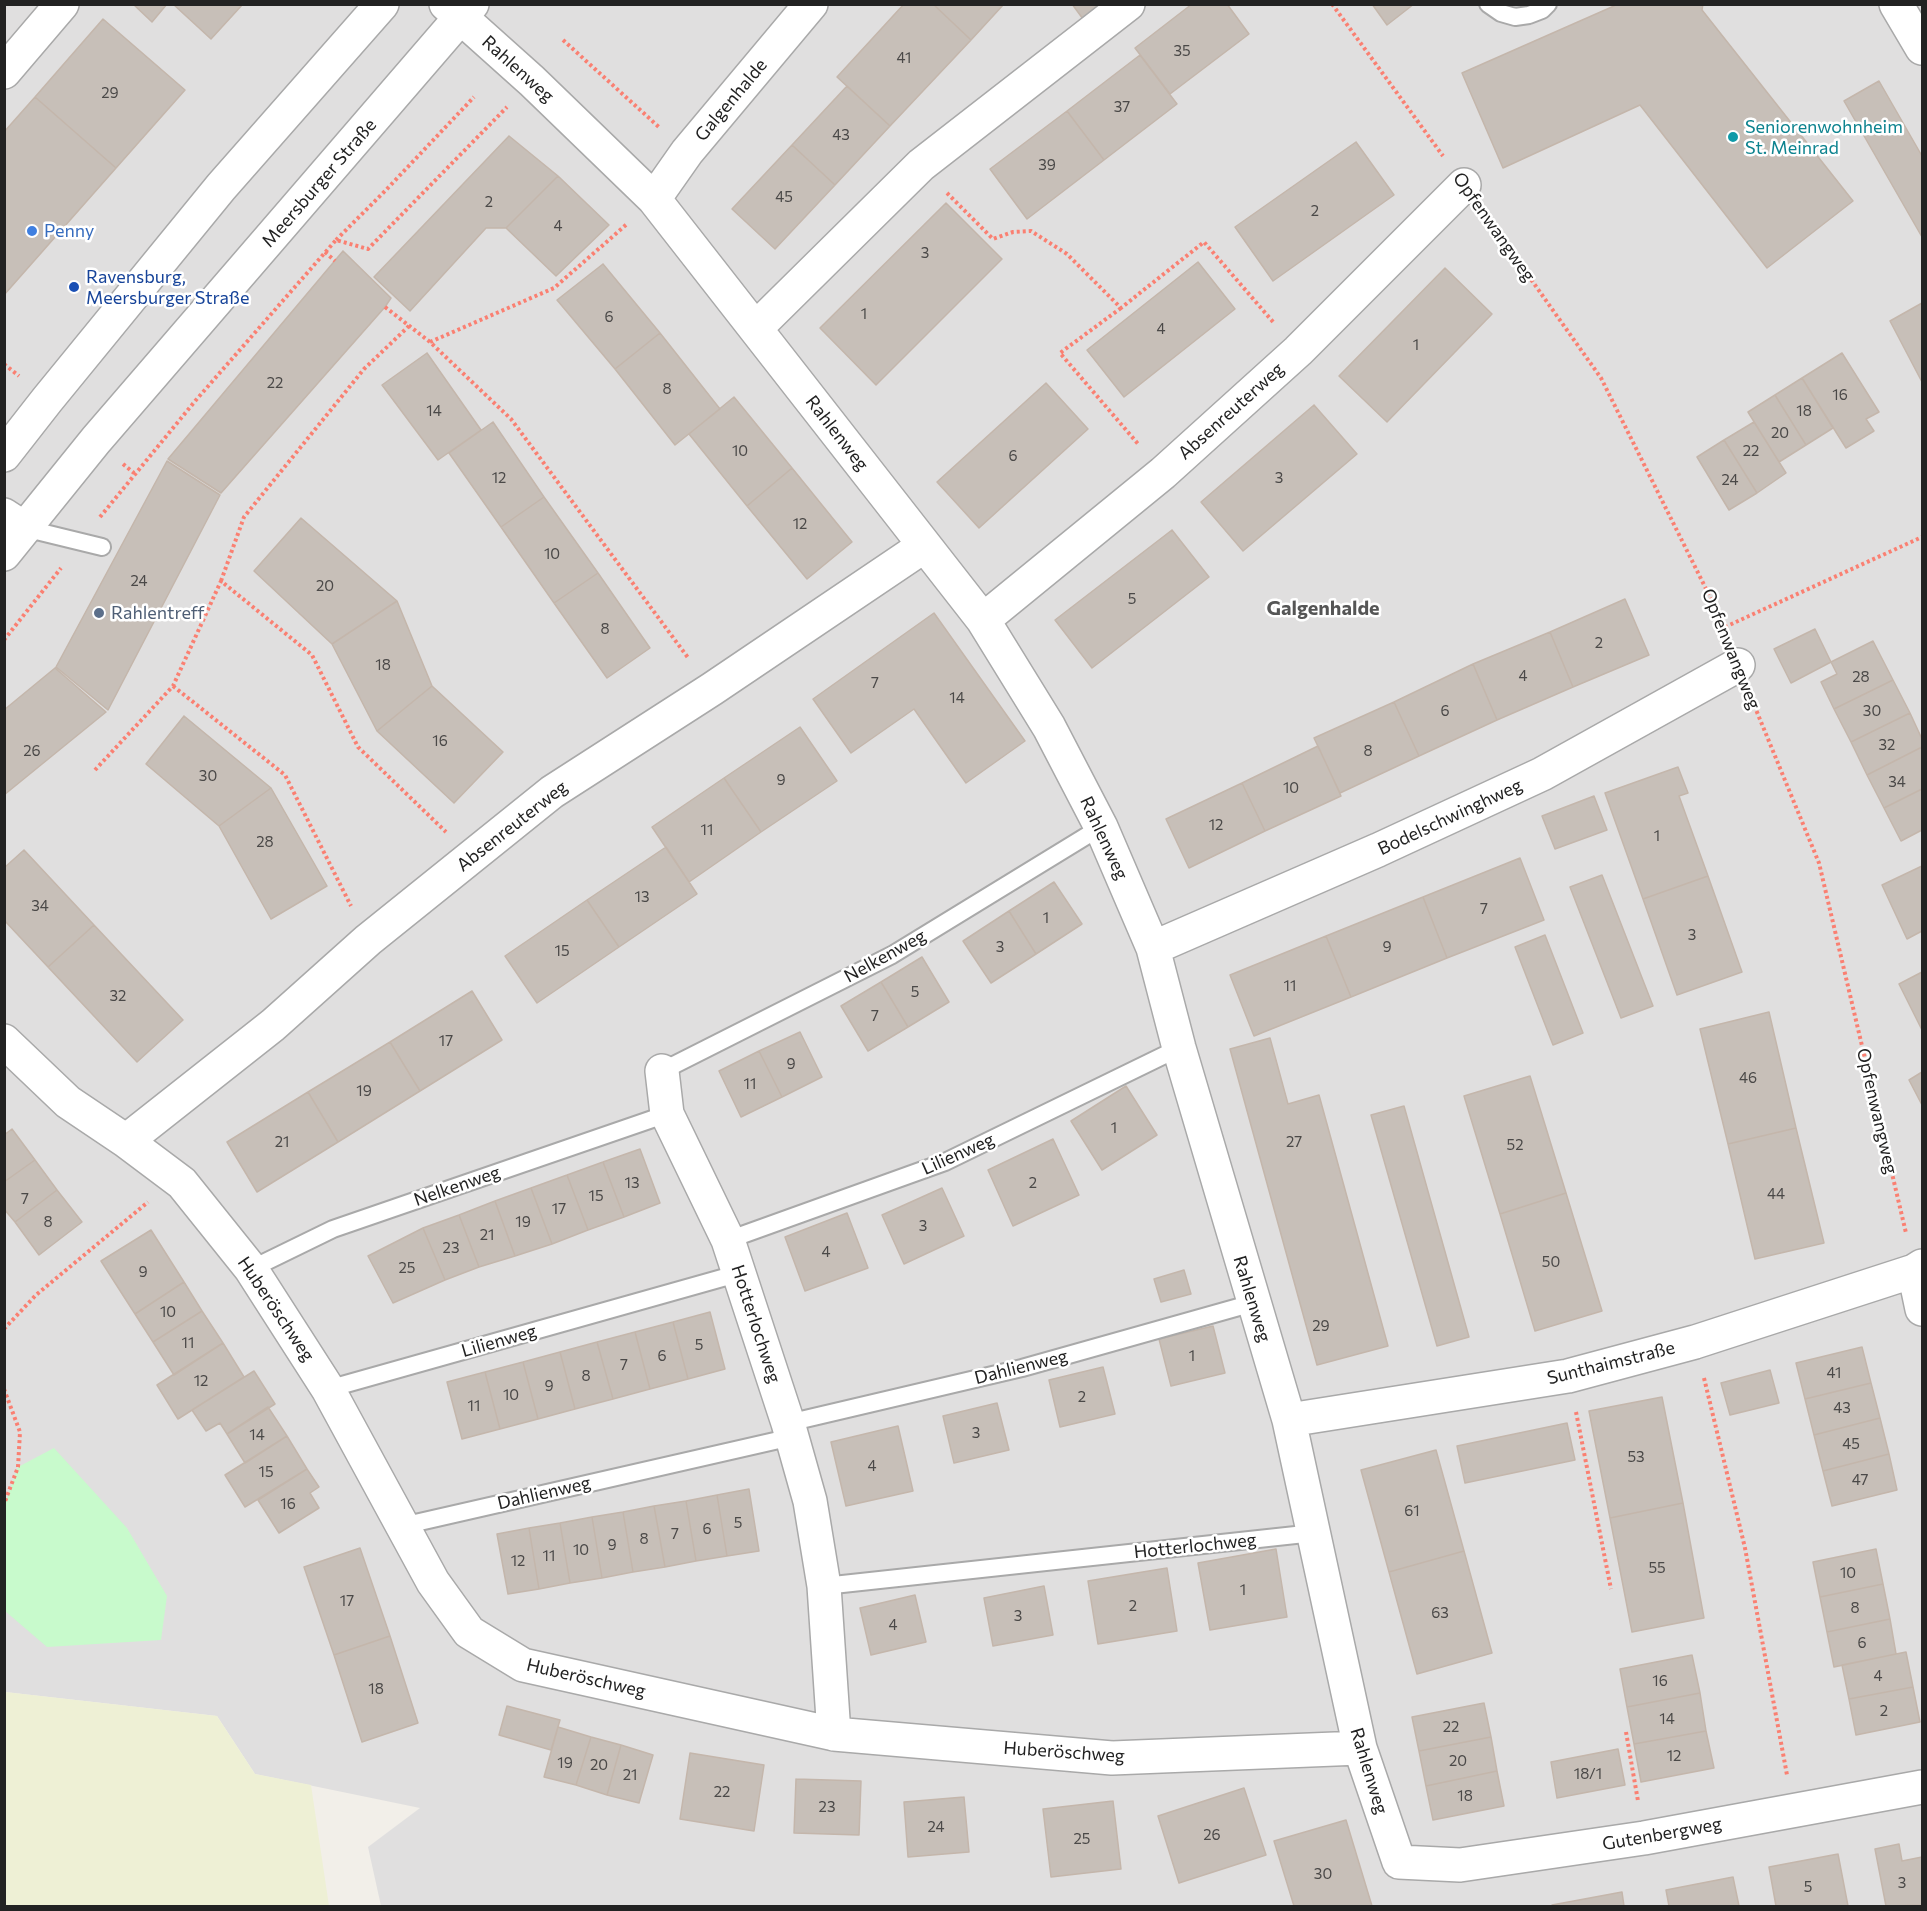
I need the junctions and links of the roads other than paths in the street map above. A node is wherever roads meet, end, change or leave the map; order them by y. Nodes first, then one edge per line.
1 (62, 4) edge
2 (382, 4) edge
3 (811, 4) edge
4 (1128, 4) edge
5 (1488, 4) edge
6 (1548, 4) edge
7 (1896, 4) edge
8 (460, 9) edge
9 (1923, 48) edge
10 (4, 72) edge
11 (1464, 185) road end
12 (654, 199) junction
13 (756, 328) junction
14 (4, 455) edge
15 (14, 522) edge
16 (924, 546) junction
17 (102, 547) dead end
18 (4, 554) edge
19 (983, 620) junction
20 (1738, 665) road end
21 (1101, 827) junction
22 (1153, 948) junction
23 (4, 1041) edge
24 (1179, 1048) junction
25 (662, 1071) joint
26 (667, 1114) junction
27 (126, 1141) junction
28 (728, 1240) junction
29 (1918, 1268) edge
30 (251, 1269) junction
31 (740, 1273) junction
32 (1253, 1303) junction
33 (1923, 1309) edge
34 (328, 1389) junction
35 (1289, 1420) junction
36 (790, 1430) junction
37 (402, 1526) junction
38 (1314, 1533) junction
39 (824, 1587) junction
40 (834, 1734) junction
41 (1360, 1748) junction
42 (1923, 1787) edge
43 (1399, 1862) joint

1 - 10 street
2 - 14 street
3 - 12 street, Galgenhalde
4 - 13 street
5 - 6 lane
7 - 9 street
8 - 12 street, Rahlenweg
8 - 15 street, Meersburger Straße
11 - 19 street, Absenreuterweg
12 - 13 street, Rahlenweg
13 - 16 street, Rahlenweg
15 - 17 lane
15 - 18 street, Meersburger Straße
16 - 19 street, Rahlenweg
16 - 27 street, Absenreuterweg
19 - 21 street, Rahlenweg
20 - 22 street, Bodelschwinghweg
21 - 22 street, Rahlenweg
21 - 25 lane, Nelkenweg
22 - 24 street, Rahlenweg
23 - 27 street, Huberöschweg
24 - 28 lane, Lilienweg
24 - 32 street, Rahlenweg
25 - 26 street, Hotterlochweg
26 - 28 street, Hotterlochweg
26 - 30 lane, Nelkenweg
27 - 30 street, Huberöschweg
28 - 31 street, Hotterlochweg
29 - 33 street
29 - 35 street, Sunthaimstraße
30 - 34 street, Huberöschweg
31 - 34 lane, Lilienweg
31 - 36 street, Hotterlochweg
32 - 35 street, Rahlenweg
32 - 36 lane, Dahlienweg
34 - 37 street, Huberöschweg
35 - 38 street, Rahlenweg
36 - 37 lane, Dahlienweg
36 - 39 street, Hotterlochweg
37 - 40 street, Huberöschweg
38 - 39 lane, Hotterlochweg
38 - 41 street, Rahlenweg
39 - 40 street, Hotterlochweg
40 - 41 street, Huberöschweg
41 - 43 street, Rahlenweg
42 - 43 street, Gutenbergweg

